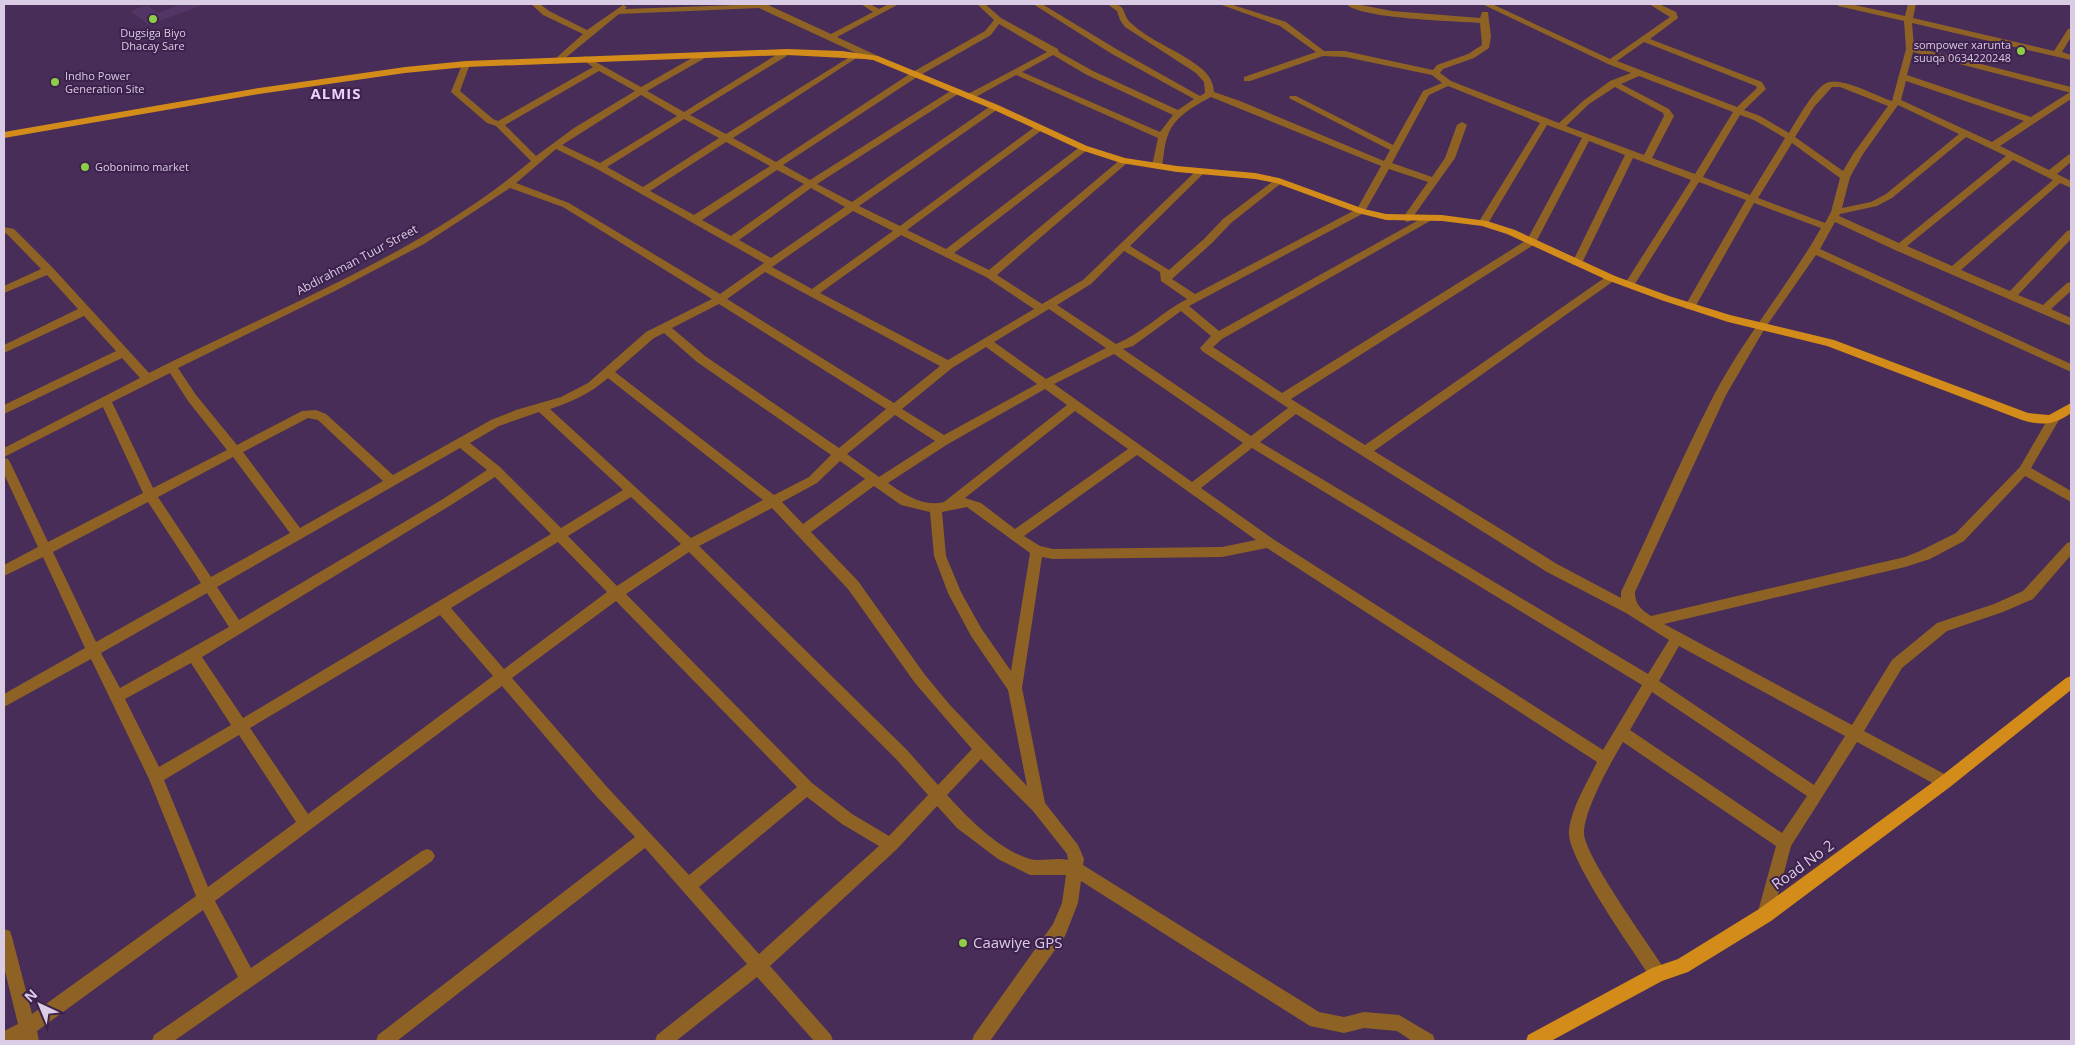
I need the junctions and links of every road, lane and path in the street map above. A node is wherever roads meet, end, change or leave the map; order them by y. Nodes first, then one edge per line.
1 (534, 4) edge
2 (628, 4) edge
3 (865, 4) edge
4 (894, 4) edge
5 (981, 4) edge
6 (1037, 4) edge
7 (1223, 4) edge
8 (1350, 4) edge
9 (1653, 4) edge
10 (1841, 4) edge
11 (1912, 4) edge
12 (760, 5) edge
13 (1116, 5) edge
14 (1488, 5) edge
15 (617, 12) junction
16 (879, 12) junction
17 (998, 20) junction
18 (1908, 20) junction
19 (1483, 21) junction
20 (2071, 32) edge
21 (588, 34) junction
22 (832, 37) junction
23 (1643, 39) junction
24 (1910, 49) junction
25 (1054, 51) junction
26 (787, 52) junction
27 (1322, 53) junction
28 (2057, 54) junction
29 (857, 55) junction
30 (702, 56) junction
31 (2071, 57) edge
32 (874, 58) junction
33 (585, 59) junction
34 (558, 61) junction
35 (1611, 62) junction
36 (466, 64) junction
37 (599, 67) junction
38 (1015, 72) junction
39 (1435, 73) junction
40 (1638, 73) junction
41 (914, 75) junction
42 (1904, 77) junction
43 (1247, 79) dead end
44 (1613, 82) junction
45 (1448, 83) junction
46 (2071, 90) edge
47 (641, 91) junction
48 (954, 92) junction
49 (1210, 94) junction
50 (2071, 95) edge
51 (969, 97) junction
52 (1293, 98) dead end
53 (1200, 99) junction
54 (1895, 103) junction
55 (995, 107) junction
56 (1738, 110) junction
57 (1179, 114) junction
58 (683, 115) junction
59 (2032, 120) junction
60 (1545, 122) junction
61 (499, 124) junction
62 (1462, 126) dead end
63 (1039, 128) junction
64 (1559, 128) junction
65 (1965, 133) junction
66 (4, 135) edge
67 (1163, 136) junction
68 (1790, 137) junction
69 (725, 138) junction
70 (1586, 138) junction
71 (555, 146) junction
72 (1993, 146) junction
73 (1084, 148) junction
74 (1395, 149) junction
75 (1630, 154) junction
76 (2012, 156) junction
77 (2071, 157) edge
78 (1646, 160) junction
79 (536, 161) junction
80 (1124, 161) junction
81 (775, 165) junction
82 (1386, 165) junction
83 (1158, 166) junction
84 (600, 168) junction
85 (1201, 172) junction
86 (2055, 176) junction
87 (1845, 177) junction
88 (1696, 178) junction
89 (1279, 181) junction
90 (1434, 181) junction
91 (509, 184) junction
92 (810, 184) junction
93 (2071, 185) edge
94 (643, 191) junction
95 (1752, 199) junction
96 (853, 207) junction
97 (1361, 211) junction
98 (1407, 219) junction
99 (1427, 219) junction
100 (1832, 219) junction
101 (694, 220) junction
102 (1484, 223) junction
103 (4, 230) edge
104 (901, 230) junction
105 (2071, 234) edge
106 (732, 240) junction
107 (1530, 242) junction
108 (1123, 246) junction
109 (1900, 248) junction
110 (1814, 250) junction
111 (948, 253) junction
112 (1577, 263) junction
113 (769, 265) junction
114 (50, 270) junction
115 (1953, 271) junction
116 (990, 275) junction
117 (1611, 278) junction
118 (1165, 279) junction
119 (1629, 285) junction
120 (2071, 285) edge
121 (4, 290) edge
122 (813, 293) junction
123 (2011, 296) junction
124 (720, 300) junction
125 (1196, 300) junction
126 (1045, 306) junction
127 (1183, 306) junction
128 (1690, 306) junction
129 (2044, 310) junction
130 (84, 311) junction
131 (2071, 322) edge
132 (1761, 326) junction
133 (665, 328) junction
134 (1218, 336) junction
135 (986, 342) junction
136 (4, 349) edge
137 (1114, 349) junction
138 (124, 352) junction
139 (948, 365) junction
140 (172, 367) junction
141 (2071, 368) edge
142 (609, 373) junction
143 (148, 379) junction
144 (1045, 384) junction
145 (1282, 399) junction
146 (106, 402) junction
147 (1075, 405) junction
148 (2071, 407) edge
149 (542, 408) junction
150 (1296, 408) junction
151 (895, 409) junction
152 (4, 410) edge
153 (2053, 420) junction
154 (944, 441) junction
155 (461, 442) junction
156 (1251, 442) junction
157 (1137, 449) junction
158 (1365, 451) junction
159 (236, 452) junction
160 (4, 453) edge
161 (840, 454) junction
162 (4, 462) edge
163 (496, 470) junction
164 (2024, 470) junction
165 (391, 481) junction
166 (876, 481) junction
167 (1193, 488) junction
168 (631, 491) junction
169 (151, 496) junction
170 (2071, 497) edge
171 (774, 502) junction
172 (942, 507) junction
173 (802, 532) junction
174 (558, 534) junction
175 (298, 535) junction
176 (1014, 536) junction
177 (1269, 543) junction
178 (690, 545) junction
179 (2071, 547) edge
180 (46, 549) junction
181 (1037, 551) junction
182 (4, 571) edge
183 (208, 586) junction
184 (615, 594) junction
185 (442, 607) junction
186 (1631, 610) junction
187 (1649, 622) junction
188 (237, 628) junction
189 (1677, 638) junction
190 (93, 650) junction
191 (193, 655) junction
192 (504, 678) junction
193 (2071, 682) edge
194 (1652, 684) junction
195 (1015, 688) junction
196 (118, 696) junction
197 (4, 701) edge
198 (240, 726) junction
199 (1622, 733) junction
200 (1856, 734) junction
201 (981, 749) junction
202 (1605, 759) junction
203 (156, 777) junction
204 (1945, 782) junction
205 (807, 788) junction
206 (1816, 794) junction
207 (937, 795) junction
208 (1038, 806) junction
209 (306, 824) junction
210 (646, 838) junction
211 (1784, 843) junction
212 (891, 845) junction
213 (427, 856) dead end
214 (1075, 869) junction
215 (688, 886) junction
216 (205, 899) junction
217 (1765, 915) junction
218 (4, 937) edge
219 (759, 965) junction
220 (1658, 974) junction
221 (248, 980) junction
222 (29, 1035) edge
223 (4, 1040) edge
224 (160, 1041) edge
225 (384, 1041) edge
226 (663, 1041) edge
227 (825, 1041) edge
228 (980, 1041) edge
229 (1428, 1041) edge
230 (1534, 1041) edge

1 - 21 street
2 - 15 street
3 - 16 street
4 - 16 street
5 - 17 street
6 - 53 street
7 - 27 street
8 - 19 street
9 - 23 street
10 - 18 street
11 - 18 street
12 - 15 street
12 - 22 street
13 - 49 street
14 - 19 street
14 - 35 street
15 - 21 street
16 - 22 street
17 - 25 street
17 - 41 street
18 - 24 street
18 - 28 street
19 - 39 street
20 - 28 street
21 - 34 street
22 - 32 street
23 - 35 street
23 - 56 street
24 - 42 street
24 - 46 street
25 - 38 street
25 - 57 street
26 - 29 main road
26 - 30 main road
26 - 58 street
27 - 39 street
27 - 43 street
28 - 31 street
29 - 32 main road
29 - 69 street
30 - 33 main road
30 - 47 street, Abdirahman Tuur Street
32 - 41 main road
33 - 34 main road
33 - 37 street
34 - 36 main road
35 - 40 street
36 - 61 street
36 - 66 main road
37 - 47 street
37 - 61 street
38 - 51 street
38 - 67 street
39 - 45 street
40 - 44 street
40 - 56 street
41 - 48 main road
41 - 81 street
42 - 54 street
42 - 59 street
44 - 64 street
44 - 78 street
45 - 60 street
45 - 74 street
47 - 58 street
47 - 71 street, Abdirahman Tuur Street
48 - 51 main road
48 - 92 street
49 - 53 street
49 - 82 street
50 - 59 street
51 - 55 main road
52 - 74 street
53 - 57 street
54 - 65 street
54 - 68 street
54 - 87 street
55 - 63 main road
55 - 96 street
56 - 68 street
56 - 88 street
57 - 67 street
58 - 69 street
58 - 84 street
59 - 72 street
60 - 64 street
60 - 102 street
61 - 79 street
62 - 90 street
63 - 73 main road
63 - 104 street
64 - 70 street
65 - 72 street
65 - 100 street
67 - 83 street
68 - 87 street
68 - 95 street
69 - 81 street
69 - 94 street
70 - 75 street
70 - 107 street
71 - 79 street, Abdirahman Tuur Street
71 - 84 street
72 - 76 street
73 - 80 main road
73 - 111 street
74 - 82 street
75 - 78 street
75 - 112 street
76 - 86 street
76 - 109 street
77 - 86 street
78 - 88 street
79 - 91 street, Abdirahman Tuur Street
80 - 83 main road
80 - 116 street
81 - 92 street
81 - 101 street
82 - 90 street
82 - 97 street
83 - 85 main road
84 - 94 street
85 - 89 main road
85 - 108 street
86 - 93 street
86 - 115 street
87 - 100 street
88 - 95 street
88 - 119 street
89 - 97 main road
89 - 118 street
90 - 98 street
91 - 124 street
91 - 140 street, Abdirahman Tuur Street
92 - 96 street
92 - 106 street
94 - 101 street
95 - 100 street
95 - 128 street
96 - 104 street
96 - 113 street
97 - 98 main road
97 - 125 street
98 - 99 main road
99 - 102 main road
99 - 134 street
100 - 109 street
100 - 110 street
101 - 106 street
102 - 107 main road
103 - 114 street
104 - 111 street
104 - 122 street
105 - 123 street
106 - 113 street
107 - 112 main road
107 - 145 street
108 - 118 street
108 - 126 street
109 - 115 street
110 - 132 street
110 - 141 street
111 - 116 street
112 - 117 main road
113 - 122 street
113 - 124 street
114 - 121 street
114 - 130 street
115 - 123 street
116 - 126 street
117 - 119 main road
117 - 158 street
118 - 125 street
119 - 128 main road
120 - 129 street
122 - 139 street
123 - 129 street
124 - 133 street
124 - 151 street
125 - 127 street
126 - 135 street
126 - 137 street
127 - 134 street
127 - 137 street
128 - 132 main road
129 - 131 street
130 - 136 street
130 - 138 street
132 - 153 main road
132 - 186 street
133 - 142 street
133 - 161 street
134 - 145 street
135 - 139 street
135 - 144 street
137 - 144 street
137 - 156 street
138 - 143 street
138 - 152 street
139 - 151 street
140 - 143 street, Abdirahman Tuur Street
140 - 159 street
142 - 149 street
142 - 171 street
143 - 146 street, Abdirahman Tuur Street
144 - 147 street
144 - 154 street
145 - 150 street
146 - 160 street, Abdirahman Tuur Street
146 - 169 street
147 - 157 street
147 - 172 street
148 - 153 main road
149 - 155 street
149 - 168 street
150 - 156 street
150 - 158 street
151 - 154 street
151 - 161 street
153 - 164 street
154 - 166 street
155 - 163 street
155 - 165 street
156 - 167 street
156 - 194 street
157 - 167 street
157 - 176 street
158 - 186 street
159 - 165 street
159 - 169 street
159 - 175 street
161 - 166 street
161 - 171 street
162 - 180 street
163 - 174 street
163 - 188 street
164 - 170 street
164 - 187 street
165 - 175 street
166 - 172 street
166 - 173 street
167 - 177 street
168 - 174 street
168 - 178 street
169 - 180 street
169 - 183 street
171 - 173 street
171 - 178 street
172 - 176 street
172 - 195 street
173 - 201 street
174 - 184 street
174 - 185 street
175 - 183 street
176 - 181 street
177 - 181 street
177 - 202 street
178 - 184 street
178 - 207 street
179 - 200 street
180 - 182 street
180 - 190 street
181 - 195 street
183 - 188 street
183 - 190 street
184 - 192 street
184 - 205 street
185 - 192 street
185 - 198 street
186 - 187 street
187 - 189 street
188 - 191 street
189 - 194 street
189 - 200 street
190 - 196 street
190 - 197 street
191 - 196 street
191 - 198 street
192 - 209 street
192 - 210 street
193 - 204 main road, Road No 2
194 - 199 street
194 - 206 street
195 - 208 street
196 - 203 street
198 - 203 street
198 - 209 street
199 - 202 street
199 - 211 street
200 - 204 street
200 - 206 street
201 - 207 street
201 - 208 street
202 - 220 street
203 - 216 street
204 - 217 main road, Road No 2
205 - 212 street
205 - 215 street
206 - 211 street
207 - 212 street
207 - 214 street
208 - 214 street
209 - 216 street
210 - 215 street
210 - 225 street
211 - 217 street
212 - 219 street
213 - 221 street
214 - 228 street
214 - 229 street
215 - 219 street
216 - 221 street
216 - 222 street
217 - 220 main road, Road No 2
218 - 222 street
219 - 226 street
219 - 227 street
220 - 230 main road, Road No 2
221 - 224 street
222 - 223 street

